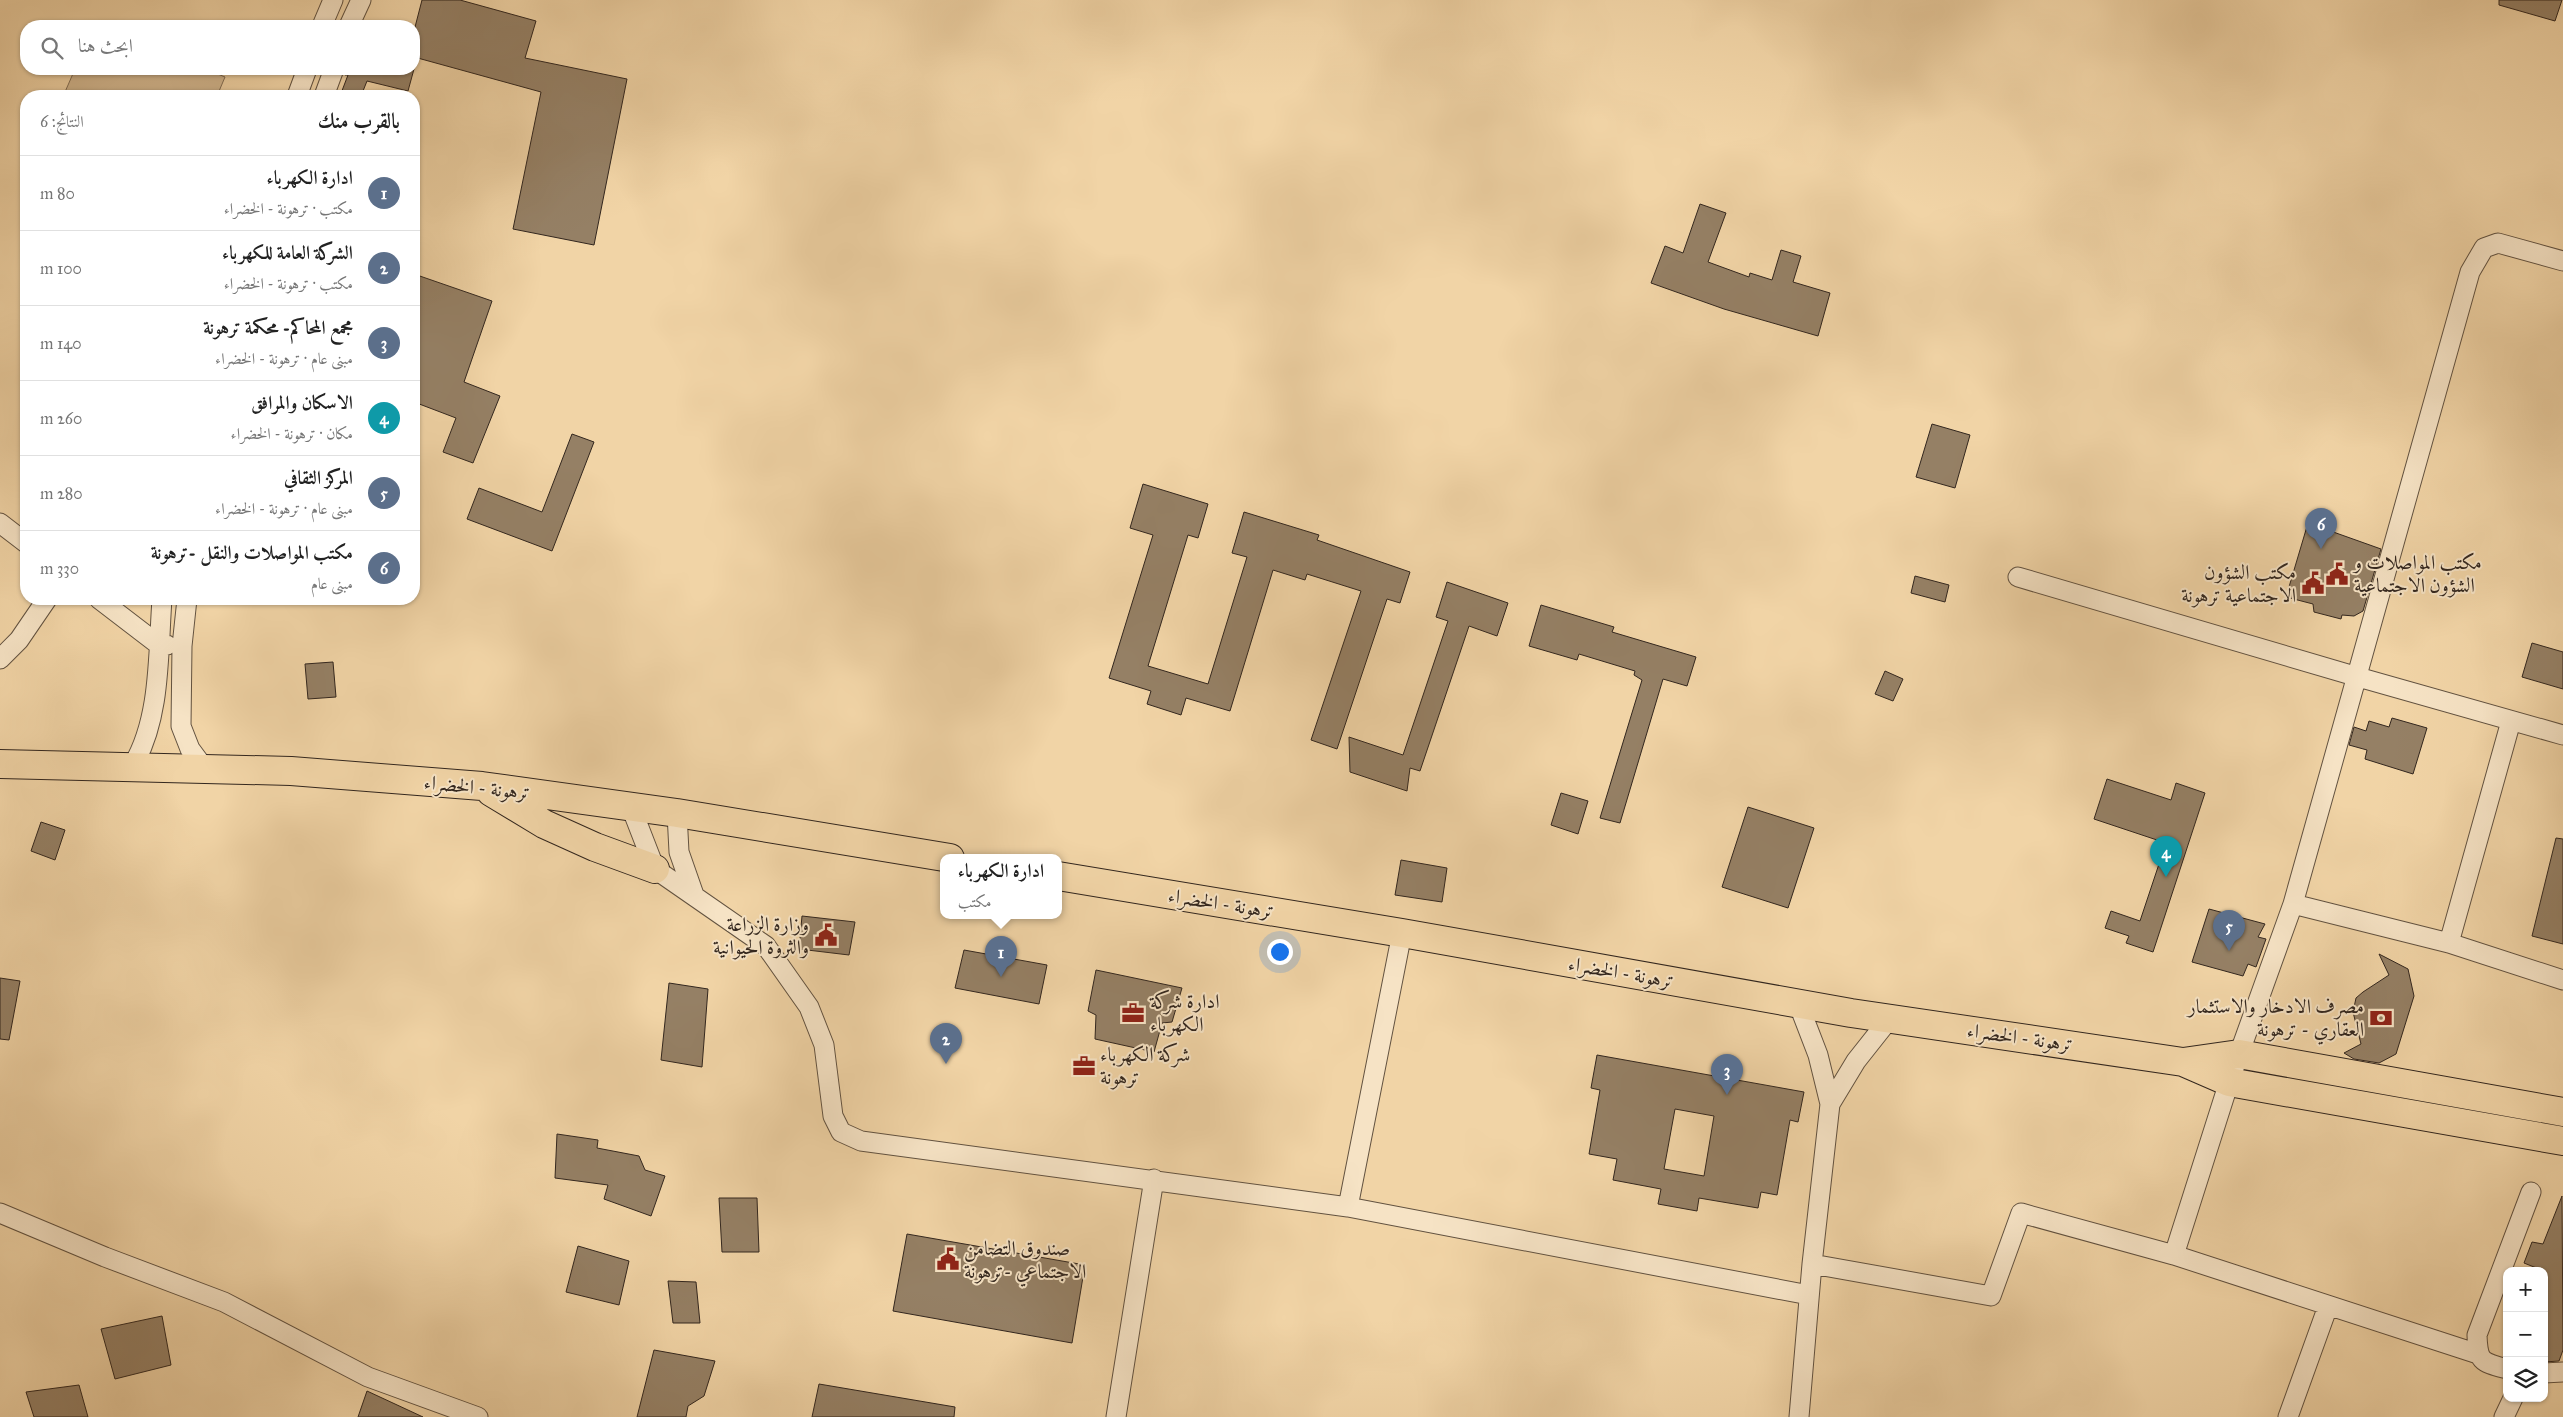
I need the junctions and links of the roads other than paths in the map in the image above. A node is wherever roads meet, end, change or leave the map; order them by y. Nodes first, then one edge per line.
1 (333, 0) edge
2 (361, 0) edge
3 (325, 20) edge
4 (352, 20) edge
5 (305, 75) edge
6 (332, 75) edge
7 (298, 90) edge
8 (326, 90) edge
9 (2563, 261) edge
10 (0, 523) edge
11 (20, 538) edge
12 (2018, 577) dead end
13 (43, 605) edge
14 (107, 605) edge
15 (162, 605) edge
16 (186, 605) edge
17 (159, 645) junction
18 (182, 646) junction
19 (0, 659) edge
20 (2358, 677) junction
21 (2511, 721) junction
22 (2563, 735) edge
23 (0, 764) edge
24 (133, 765) junction
25 (204, 768) junction
26 (482, 786) junction
27 (630, 807) junction
28 (677, 813) junction
29 (940, 856) edge
30 (656, 869) junction
31 (1062, 877) edge
32 (694, 895) junction
33 (2293, 904) junction
34 (1402, 933) junction
35 (2449, 943) junction
36 (2563, 980) edge
37 (1798, 1003) junction
38 (1890, 1018) junction
39 (2240, 1054) junction
40 (2183, 1062) junction
41 (2229, 1082) junction
42 (1830, 1104) junction
43 (2563, 1112) edge
44 (2563, 1141) edge
45 (1154, 1179) junction
46 (2531, 1192) dead end
47 (1348, 1207) junction
48 (0, 1213) edge
49 (2174, 1255) junction
50 (1812, 1264) junction
51 (1810, 1295) junction
52 (2328, 1306) junction
53 (2478, 1354) junction
54 (2503, 1368) edge
55 (2563, 1372) edge
56 (2548, 1373) edge
57 (2512, 1402) edge
58 (478, 1417) edge
59 (1116, 1417) edge
60 (1799, 1417) edge
61 (2288, 1417) edge
62 (2504, 1417) edge

1 - 3 street
2 - 4 street
5 - 7 street
6 - 8 street
9 - 20 street
10 - 11 street
12 - 20 street
13 - 19 street
14 - 17 street
15 - 17 street
16 - 18 street
17 - 18 street
17 - 24 street
18 - 25 street
20 - 21 street
20 - 33 street
21 - 22 street
21 - 35 street
23 - 24 highway, ترهونة - الخضراء
24 - 25 highway, ترهونة - الخضراء
25 - 26 highway, ترهونة - الخضراء
26 - 27 highway, ترهونة - الخضراء
26 - 30 highway
27 - 28 highway, ترهونة - الخضراء
27 - 30 street
28 - 29 highway, ترهونة - الخضراء
28 - 32 street
30 - 32 street
31 - 34 highway, ترهونة - الخضراء
32 - 45 street
33 - 35 street
33 - 39 street
34 - 37 highway, ترهونة - الخضراء
34 - 47 street
35 - 36 street
37 - 38 highway, ترهونة - الخضراء
37 - 42 street
38 - 40 highway, ترهونة - الخضراء
38 - 42 street
39 - 40 highway
39 - 41 street
39 - 43 highway
40 - 41 highway
41 - 44 highway
41 - 49 street
42 - 50 street
45 - 47 street
45 - 59 street
46 - 53 street
47 - 51 street
48 - 58 street
49 - 50 street
49 - 52 street
50 - 51 street
51 - 60 street
52 - 53 street
52 - 61 street
53 - 54 street
55 - 56 street
57 - 62 street

